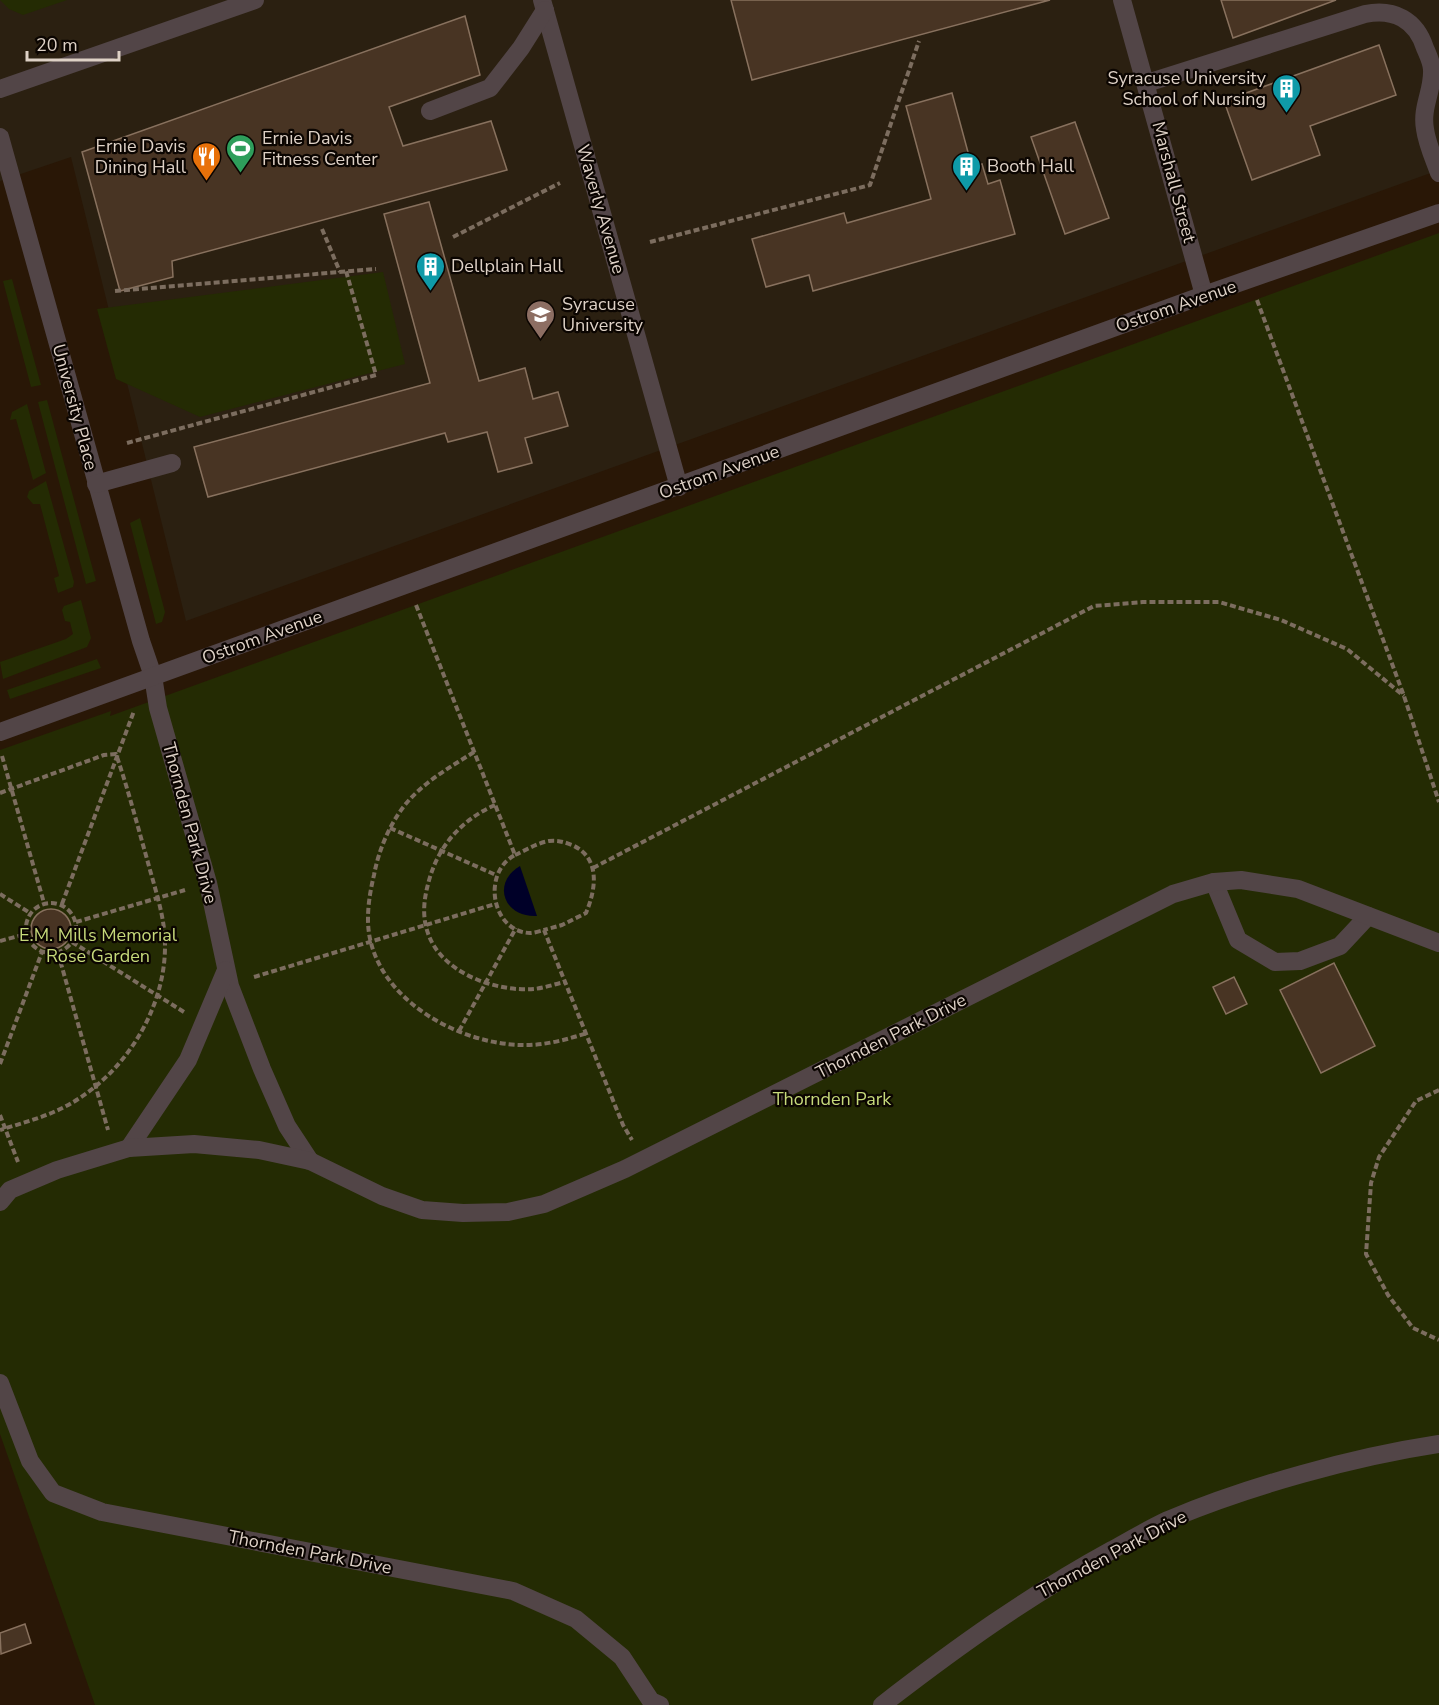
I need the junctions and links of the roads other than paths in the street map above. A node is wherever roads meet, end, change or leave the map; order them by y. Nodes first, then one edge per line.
1 (255, 0) edge
2 (1122, 0) edge
3 (544, 5) edge
4 (1147, 83) junction
5 (0, 89) edge
6 (430, 111) dead end
7 (0, 137) edge
8 (1439, 173) edge
9 (1439, 213) edge
10 (1204, 294) junction
11 (172, 463) dead end
12 (96, 484) junction
13 (679, 487) junction
14 (153, 676) junction
15 (0, 732) edge
16 (1214, 882) junction
17 (1368, 916) junction
18 (1439, 943) edge
19 (226, 970) junction
20 (122, 1149) junction
21 (310, 1161) junction
22 (0, 1202) edge
23 (0, 1383) edge
24 (1439, 1444) edge
25 (654, 1704) edge
26 (882, 1705) edge

1 - 5 street
2 - 4 street, Marshall Street
3 - 6 street
3 - 13 street, Waverly Avenue
4 - 8 street
4 - 10 street, Marshall Street
7 - 12 street, University Place
9 - 10 street, Ostrom Avenue
10 - 13 street, Ostrom Avenue
11 - 12 street
12 - 14 street, University Place
13 - 14 street, Ostrom Avenue
14 - 15 street, Ostrom Avenue
14 - 19 street, Thornden Park Drive
16 - 17 street, Thornden Park Drive
16 - 17 street
16 - 21 street, Thornden Park Drive
17 - 18 street, Thornden Park Drive
19 - 20 street
19 - 21 street, Thornden Park Drive
20 - 21 street, Thornden Park Drive
20 - 22 street, Thornden Park Drive
23 - 25 street, Thornden Park Drive
24 - 26 street, Thornden Park Drive

